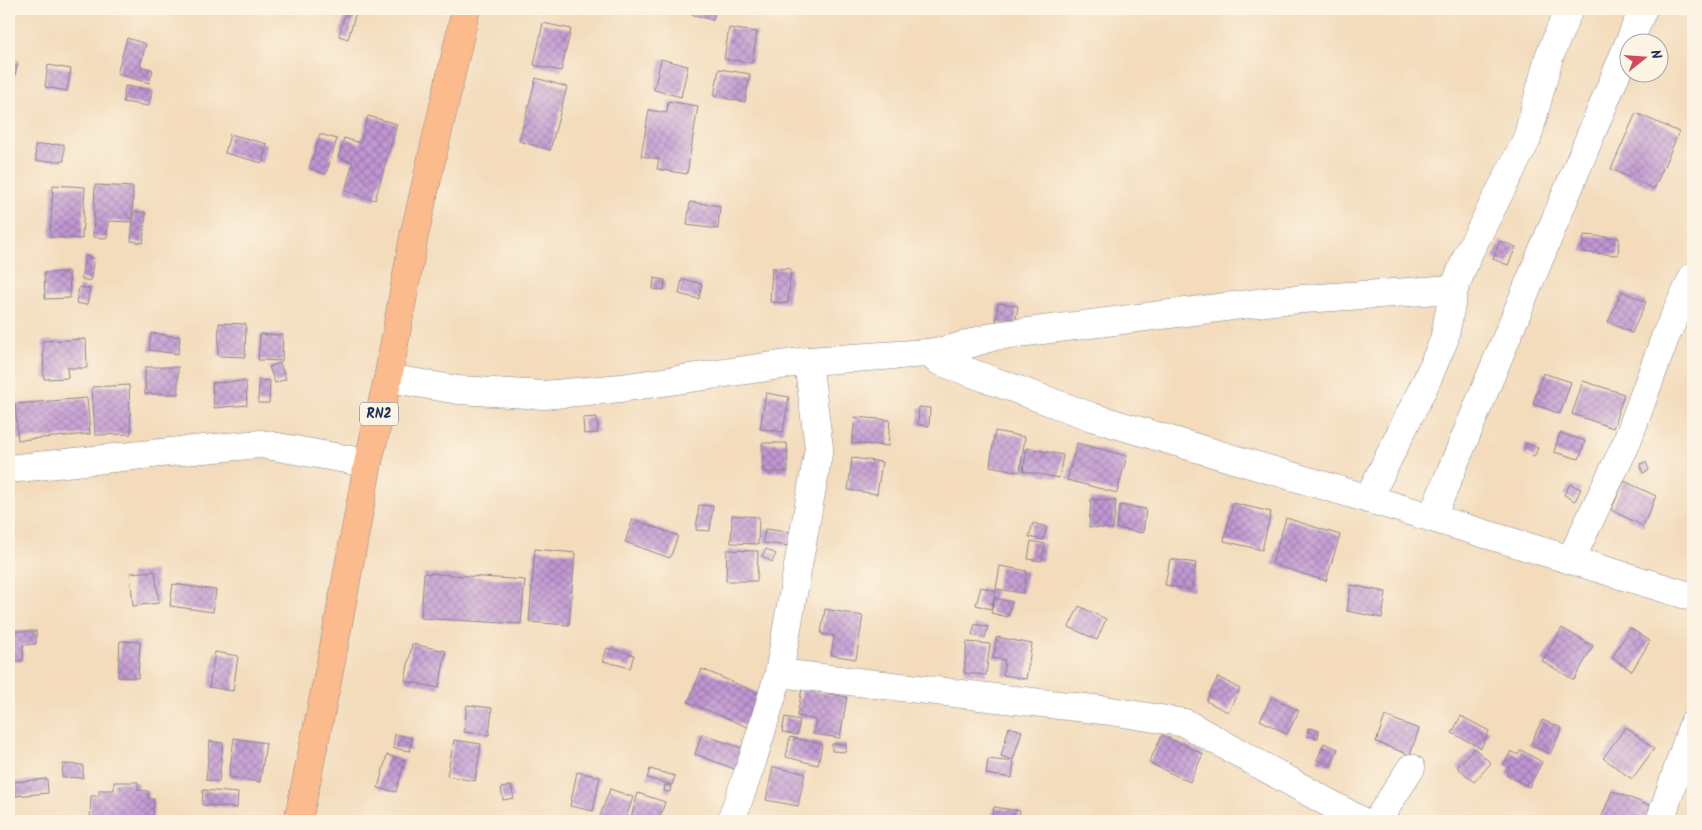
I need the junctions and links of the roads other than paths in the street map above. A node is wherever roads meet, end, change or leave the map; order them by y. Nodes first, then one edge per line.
1 (464, 9) edge
2 (1569, 9) edge
3 (1643, 9) edge
4 (1693, 277) edge
5 (1454, 289) junction
6 (928, 353) junction
7 (808, 361) junction
8 (388, 378) junction
9 (368, 463) junction
10 (9, 470) edge
11 (1368, 499) junction
12 (1432, 517) junction
13 (1570, 559) junction
14 (1693, 597) edge
15 (779, 673) junction
16 (1693, 724) edge
17 (1412, 768) dead end
18 (298, 821) edge
19 (731, 821) edge
20 (1361, 821) edge
21 (1377, 821) edge
22 (1660, 821) edge

1 - 8 highway, RN2
2 - 5 street
3 - 12 street
4 - 13 street
5 - 6 street
5 - 11 street
6 - 7 street
6 - 11 street
7 - 8 street
7 - 15 street
8 - 9 highway, RN2
9 - 10 street
9 - 18 highway, RN2
11 - 12 street
12 - 13 street
13 - 14 street
15 - 19 street
15 - 20 street
16 - 22 street
17 - 21 street

